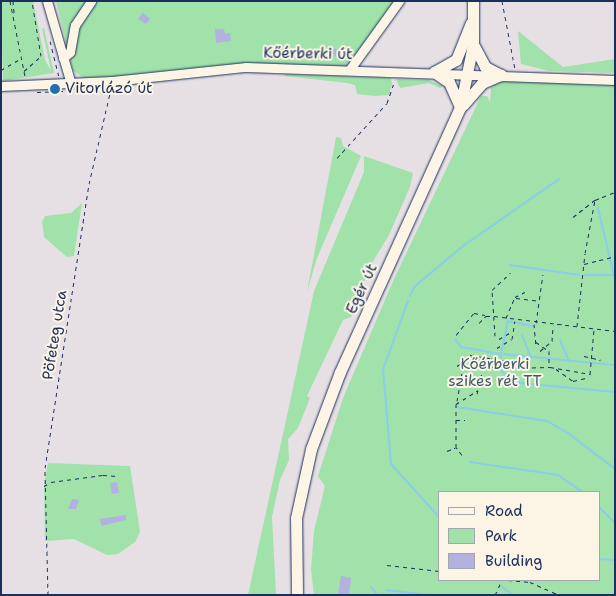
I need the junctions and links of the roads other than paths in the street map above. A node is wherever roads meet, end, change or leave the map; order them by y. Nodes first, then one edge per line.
1 (47, 1) edge
2 (91, 1) edge
3 (399, 1) edge
4 (473, 1) edge
5 (473, 15) junction
6 (473, 44) junction
7 (63, 58) junction
8 (350, 69) junction
9 (434, 72) junction
10 (468, 74) junction
11 (501, 75) junction
12 (615, 80) edge
13 (1, 86) edge
14 (69, 87) junction
15 (460, 108) junction
16 (297, 595) edge

1 - 7 street
2 - 7 street
3 - 8 street
4 - 5 main road, Egér út
5 - 6 main road, Egér út
5 - 9 main road
6 - 10 main road, Egér út
6 - 11 main road
7 - 14 street
8 - 9 street, Kőérberki út
8 - 14 street, Kőérberki út
9 - 10 street, Kőérberki út
9 - 15 main road
10 - 11 street, Kőérberki út
10 - 15 main road, Egér út
11 - 12 street, Kőérberki út
11 - 15 main road
13 - 14 street, Kőérberki út
15 - 16 main road, Egér út

